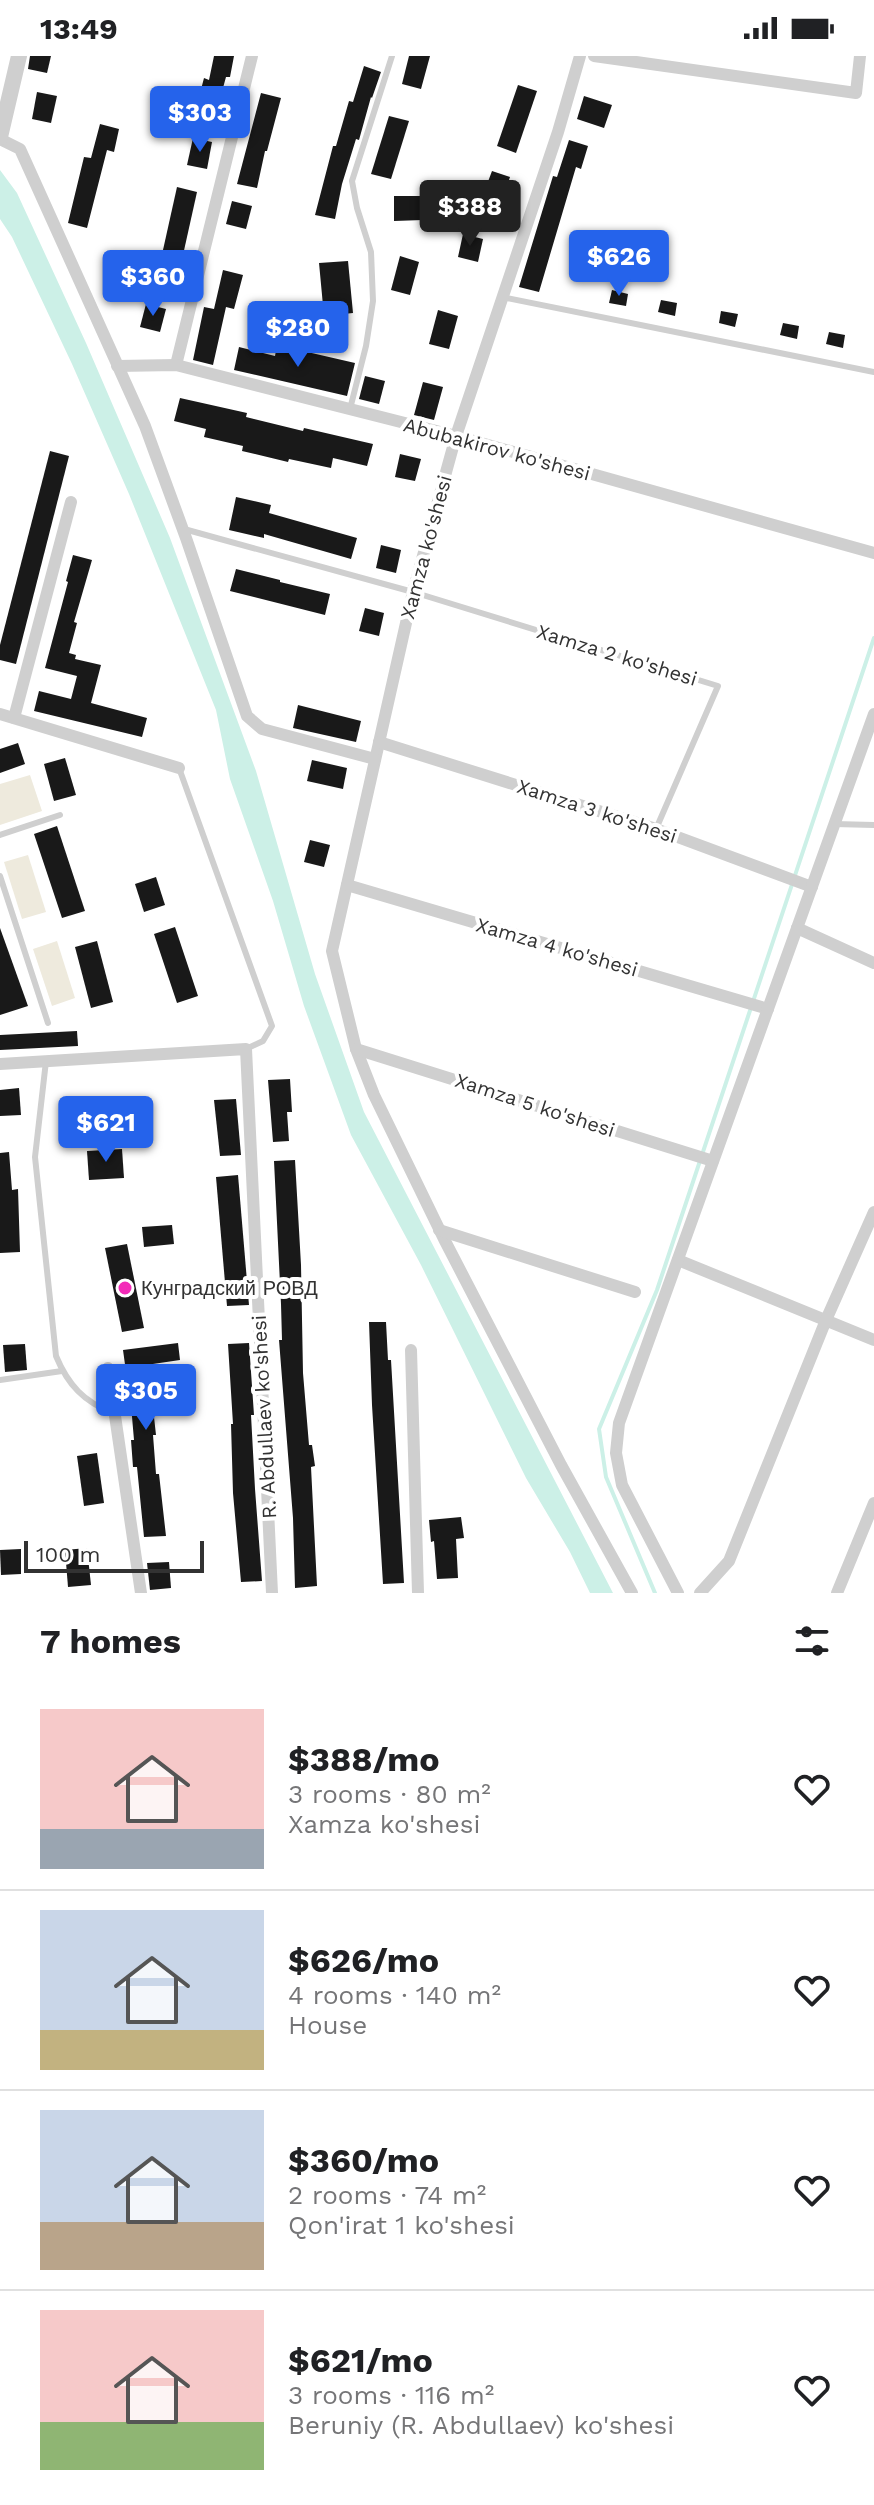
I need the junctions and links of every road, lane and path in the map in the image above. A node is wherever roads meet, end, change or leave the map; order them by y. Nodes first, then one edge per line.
1 (19, 56) edge
2 (252, 56) edge
3 (392, 56) edge
4 (580, 56) edge
5 (594, 56) edge
6 (860, 56) edge
7 (674, 62) edge
8 (0, 138) edge
9 (502, 297) junction
10 (176, 365) junction
11 (117, 366) junction
12 (874, 372) edge
13 (350, 409) junction
14 (456, 436) junction
15 (71, 502) dead end
16 (183, 529) junction
17 (874, 553) edge
18 (413, 592) junction
19 (0, 714) edge
20 (874, 714) edge
21 (14, 718) junction
22 (379, 742) junction
23 (375, 759) junction
24 (179, 768) joint
25 (60, 815) dead end
26 (834, 824) junction
27 (874, 825) edge
28 (656, 829) junction
29 (0, 835) edge
30 (0, 876) edge
31 (347, 885) junction
32 (812, 887) junction
33 (797, 928) junction
34 (874, 963) edge
35 (768, 1009) junction
36 (48, 1023) dead end
37 (246, 1049) junction
38 (356, 1049) junction
39 (46, 1061) junction
40 (0, 1064) edge
41 (713, 1161) junction
42 (874, 1212) edge
43 (439, 1230) junction
44 (678, 1260) junction
45 (635, 1292) dead end
46 (826, 1320) junction
47 (874, 1340) edge
48 (411, 1350) dead end
49 (108, 1368) dead end
50 (62, 1371) junction
51 (0, 1380) edge
52 (115, 1413) junction
53 (874, 1503) edge
54 (141, 1593) edge
55 (272, 1593) edge
56 (418, 1593) edge
57 (632, 1593) edge
58 (678, 1593) edge
59 (700, 1593) edge
60 (837, 1593) edge

1 - 8 street
2 - 10 street
3 - 13 lane
4 - 9 street, Xamza ko'shesi
5 - 7 street
6 - 7 street
8 - 11 street
9 - 12 lane
9 - 14 street, Xamza ko'shesi
10 - 11 street, Abubakirov ko'shesi
10 - 13 street, Abubakirov ko'shesi
11 - 16 street
13 - 14 street, Abubakirov ko'shesi
14 - 17 street, Abubakirov ko'shesi
14 - 18 street, Xamza ko'shesi
15 - 21 street
16 - 18 lane
16 - 23 street
18 - 22 street, Xamza ko'shesi
18 - 28 lane, Xamza 2 ko'shesi
19 - 21 street
20 - 26 street
21 - 24 street
22 - 23 street, Xamza ko'shesi
22 - 28 street, Xamza 3 ko'shesi
23 - 31 street, Xamza ko'shesi
24 - 37 lane
25 - 29 lane
26 - 27 lane
26 - 32 street
28 - 32 street, Xamza 3 ko'shesi
30 - 36 lane
31 - 35 street, Xamza 4 ko'shesi
31 - 38 street, Xamza ko'shesi
32 - 33 street
33 - 34 street
33 - 35 street
35 - 41 street
37 - 39 street
37 - 55 street, R. Abdullaev ko'shesi
38 - 41 street, Xamza 5 ko'shesi
38 - 43 street, Xamza ko'shesi
39 - 40 street
39 - 50 lane
41 - 44 street
42 - 46 street
43 - 45 street
43 - 57 street, Xamza ko'shesi
44 - 46 street
44 - 58 street
46 - 47 street
46 - 59 street
48 - 56 street
49 - 52 street
50 - 51 lane
50 - 52 lane
52 - 54 street
53 - 60 street

